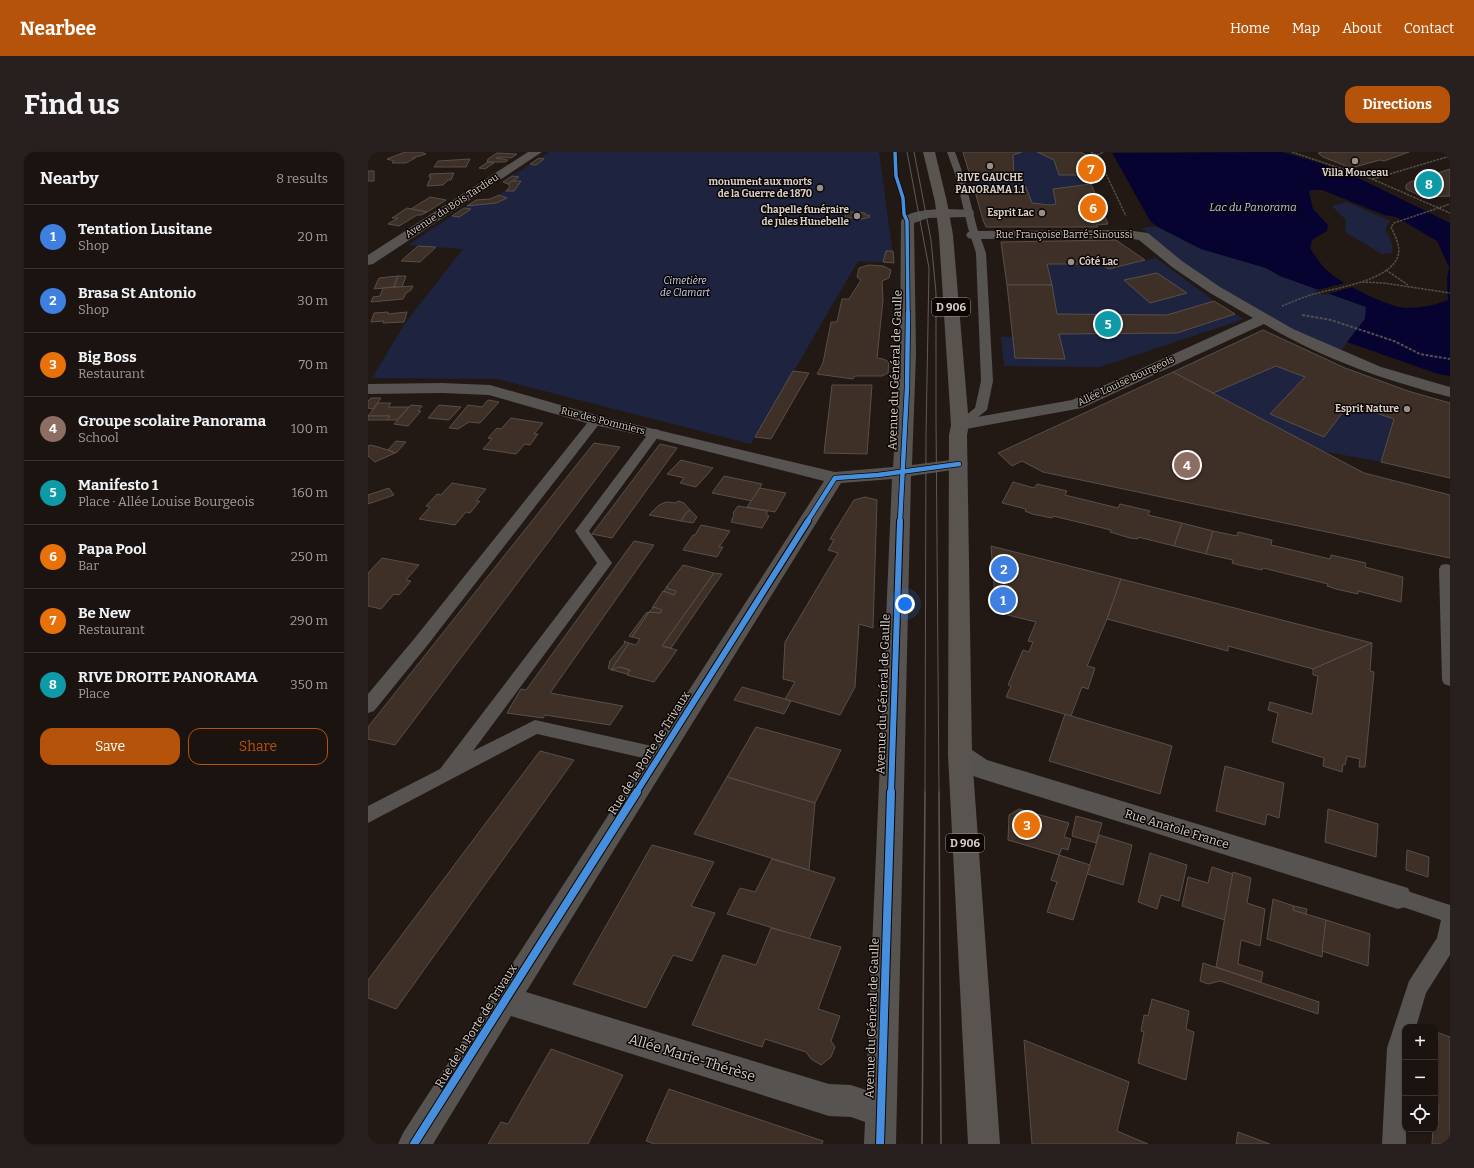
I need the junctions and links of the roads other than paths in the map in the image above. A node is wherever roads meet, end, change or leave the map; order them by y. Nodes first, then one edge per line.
1 (536, 152) edge
2 (929, 152) edge
3 (951, 152) edge
4 (968, 213) junction
5 (943, 214) junction
6 (973, 235) junction
7 (368, 261) edge
8 (1263, 319) junction
9 (368, 388) edge
10 (1450, 392) edge
11 (596, 420) junction
12 (960, 425) junction
13 (655, 433) junction
14 (959, 464) junction
15 (902, 471) junction
16 (835, 478) junction
17 (1450, 570) edge
18 (1450, 680) edge
19 (368, 706) edge
20 (661, 755) junction
21 (960, 755) junction
22 (446, 774) junction
23 (368, 815) edge
24 (1398, 897) joint
25 (1450, 914) edge
26 (1450, 924) edge
27 (505, 1000) junction
28 (880, 1111) junction
29 (414, 1144) edge
30 (880, 1144) edge
31 (984, 1144) edge
32 (1394, 1144) edge

1 - 7 street, Avenue du Bois Tardieu
2 - 5 main road, D 906
3 - 4 lane
4 - 5 street
4 - 6 lane
5 - 12 main road, D 906
5 - 15 street, Avenue du Général de Gaulle
6 - 8 street, Rue Françoise Barré-Sinoussi
6 - 12 lane
8 - 10 street, Rue Françoise Barré-Sinoussi
8 - 12 street, Allée Louise Bourgeois
9 - 11 street, Rue des Pommiers
11 - 13 street, Rue des Pommiers
11 - 19 lane
12 - 14 main road, D 906
13 - 16 street, Rue des Pommiers
13 - 22 lane
14 - 15 street
14 - 21 main road, D 906
15 - 16 street
15 - 28 street, Avenue du Général de Gaulle
16 - 20 street, Rue de la Porte de Trivaux
17 - 18 lane
20 - 22 lane
20 - 27 street, Rue de la Porte de Trivaux
21 - 24 street, Rue Anatole France
21 - 31 main road, D 906
22 - 23 lane
24 - 25 lane
26 - 32 lane
27 - 28 street, Allée Marie-Thérèse
27 - 29 street, Rue de la Porte de Trivaux
28 - 30 street, Avenue du Général de Gaulle

